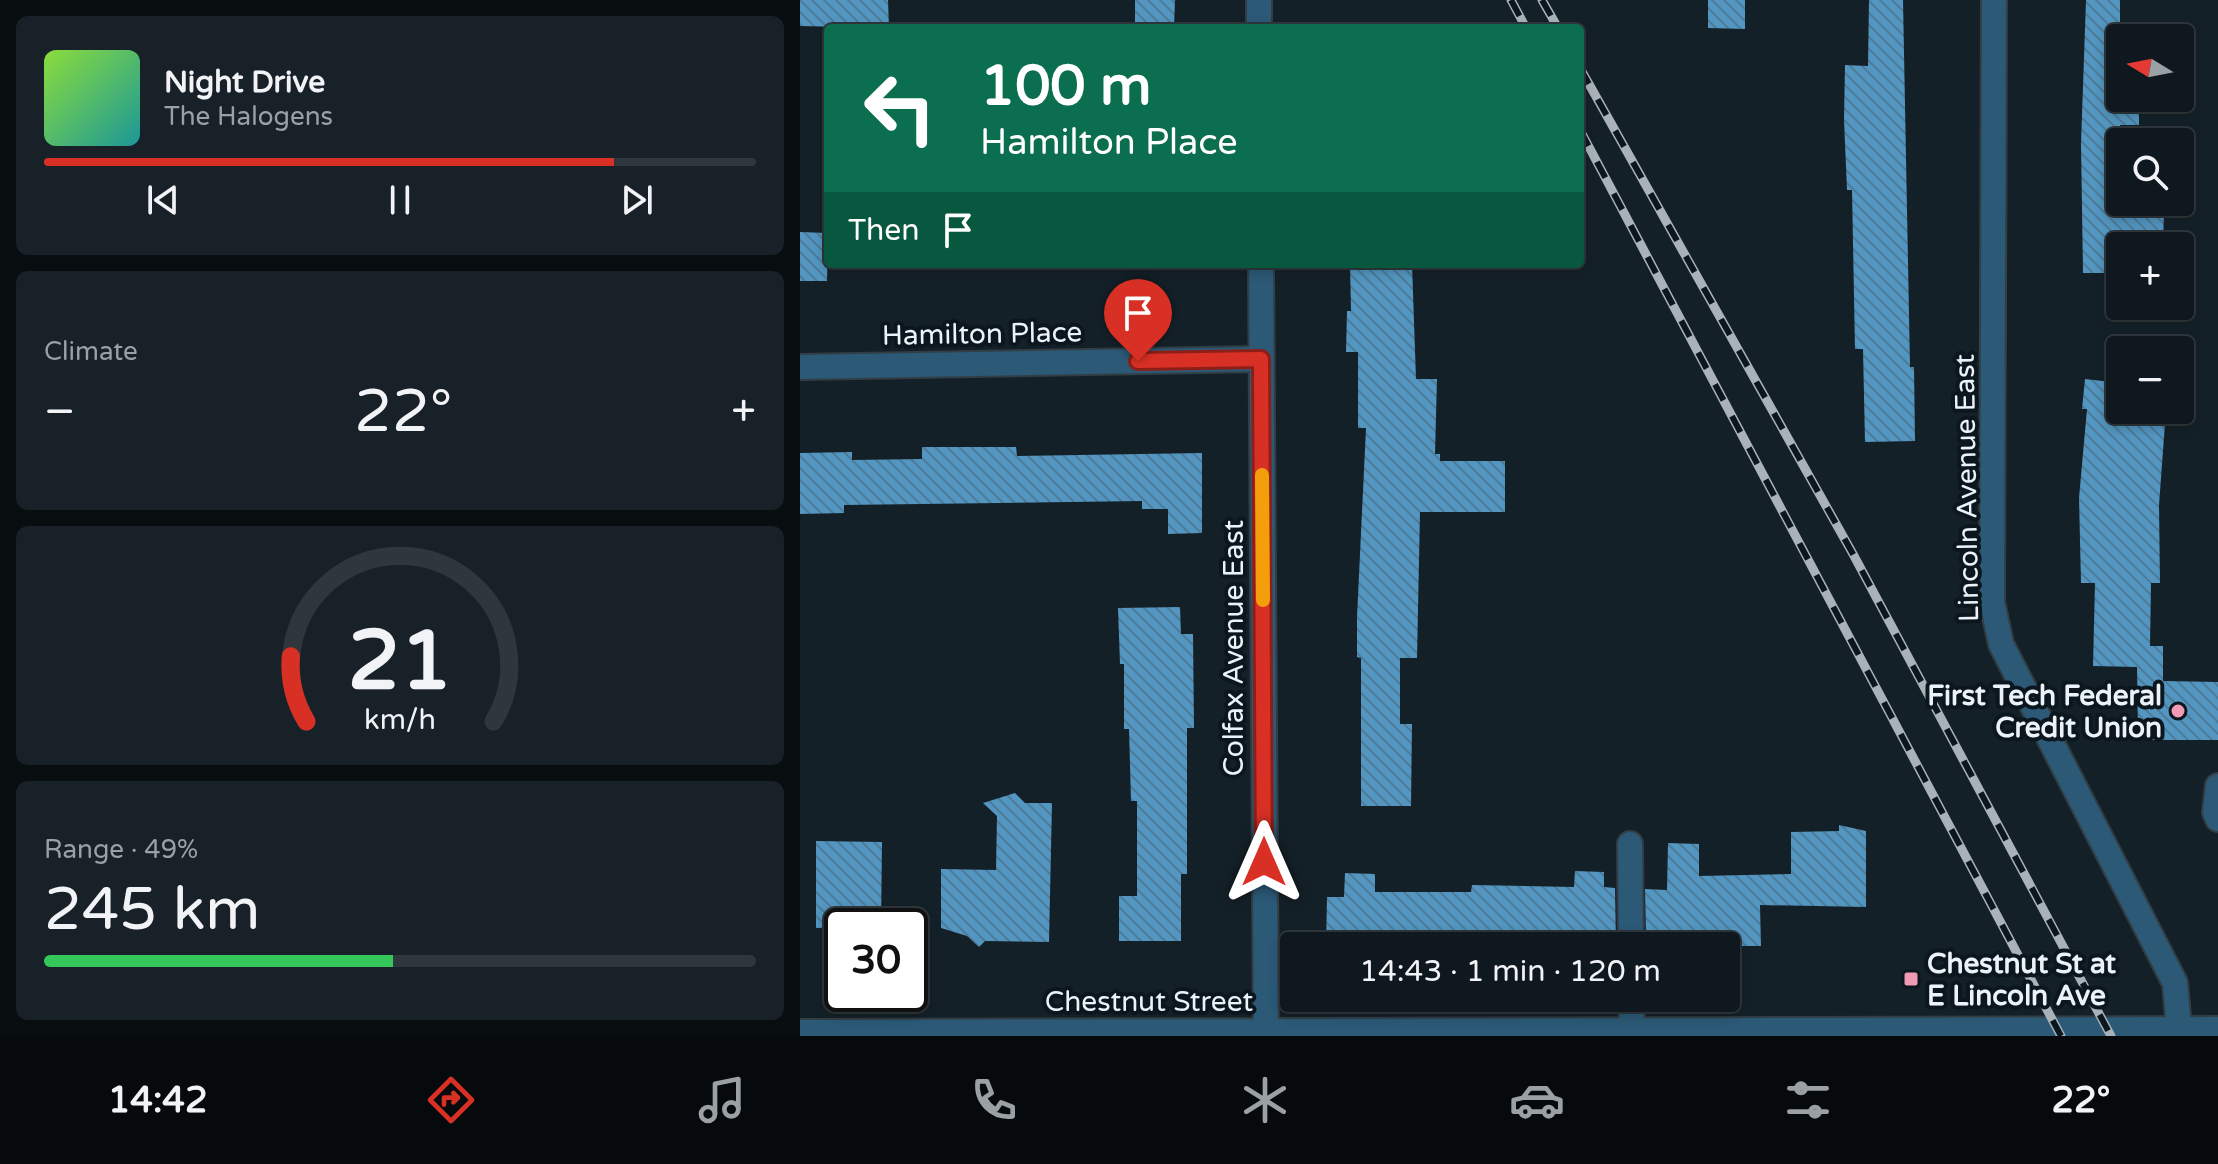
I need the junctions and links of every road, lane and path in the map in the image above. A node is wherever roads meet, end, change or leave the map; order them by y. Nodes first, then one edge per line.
1 (1259, 0) edge
2 (1994, 0) edge
3 (1259, 24) edge
4 (1261, 268) edge
5 (1261, 359) junction
6 (800, 367) edge
7 (2218, 786) edge
8 (2218, 819) edge
9 (1630, 844) dead end
10 (1631, 932) edge
11 (1631, 1012) edge
12 (2179, 1028) junction
13 (2218, 1029) edge
14 (1632, 1030) junction
15 (800, 1032) edge
16 (1992, 1032) edge
17 (1266, 1033) edge

1 - 3 street
2 - 12 street, Lincoln Avenue East
4 - 5 street, Colfax Avenue East
5 - 6 street, Hamilton Place
5 - 17 street, Colfax Avenue East
7 - 8 street
9 - 10 street
11 - 14 street
12 - 13 street, Chestnut Street
12 - 16 street, Chestnut Street
14 - 16 street, Chestnut Street
14 - 17 street, Chestnut Street
15 - 17 street, Chestnut Street

